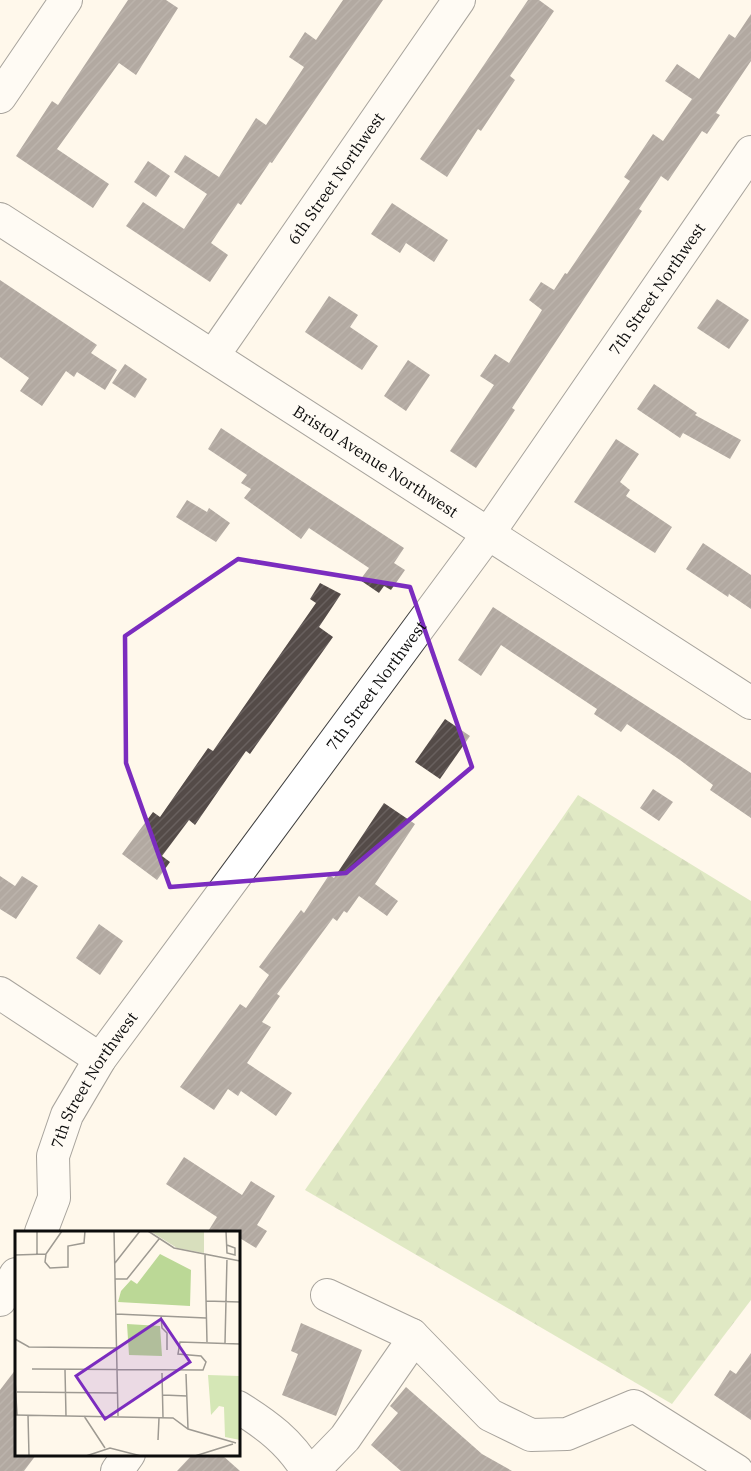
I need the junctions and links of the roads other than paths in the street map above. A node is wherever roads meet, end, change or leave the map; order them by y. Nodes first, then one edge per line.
1 (66, 0) edge
2 (459, 0) edge
3 (0, 97) edge
4 (751, 152) edge
5 (0, 219) edge
6 (213, 356) junction
7 (488, 534) junction
8 (751, 703) edge
9 (0, 993) edge
10 (100, 1059) junction
11 (42, 1231) edge
12 (15, 1276) edge
13 (327, 1295) dead end
14 (0, 1300) edge
15 (412, 1335) junction
16 (240, 1408) edge
17 (128, 1456) edge
18 (117, 1471) edge
19 (307, 1471) edge
20 (313, 1471) edge
21 (737, 1471) edge

1 - 3 street
2 - 6 street, 6th Street Northwest
4 - 7 street, 7th Street Northwest
5 - 6 street, Bristol Avenue Northwest
6 - 7 street, Bristol Avenue Northwest
7 - 8 street, Bristol Avenue Northwest
7 - 10 street, 7th Street Northwest
9 - 10 street
10 - 11 street, 7th Street Northwest
12 - 14 street
13 - 15 street
15 - 20 street
15 - 21 street
16 - 19 street
17 - 18 street

